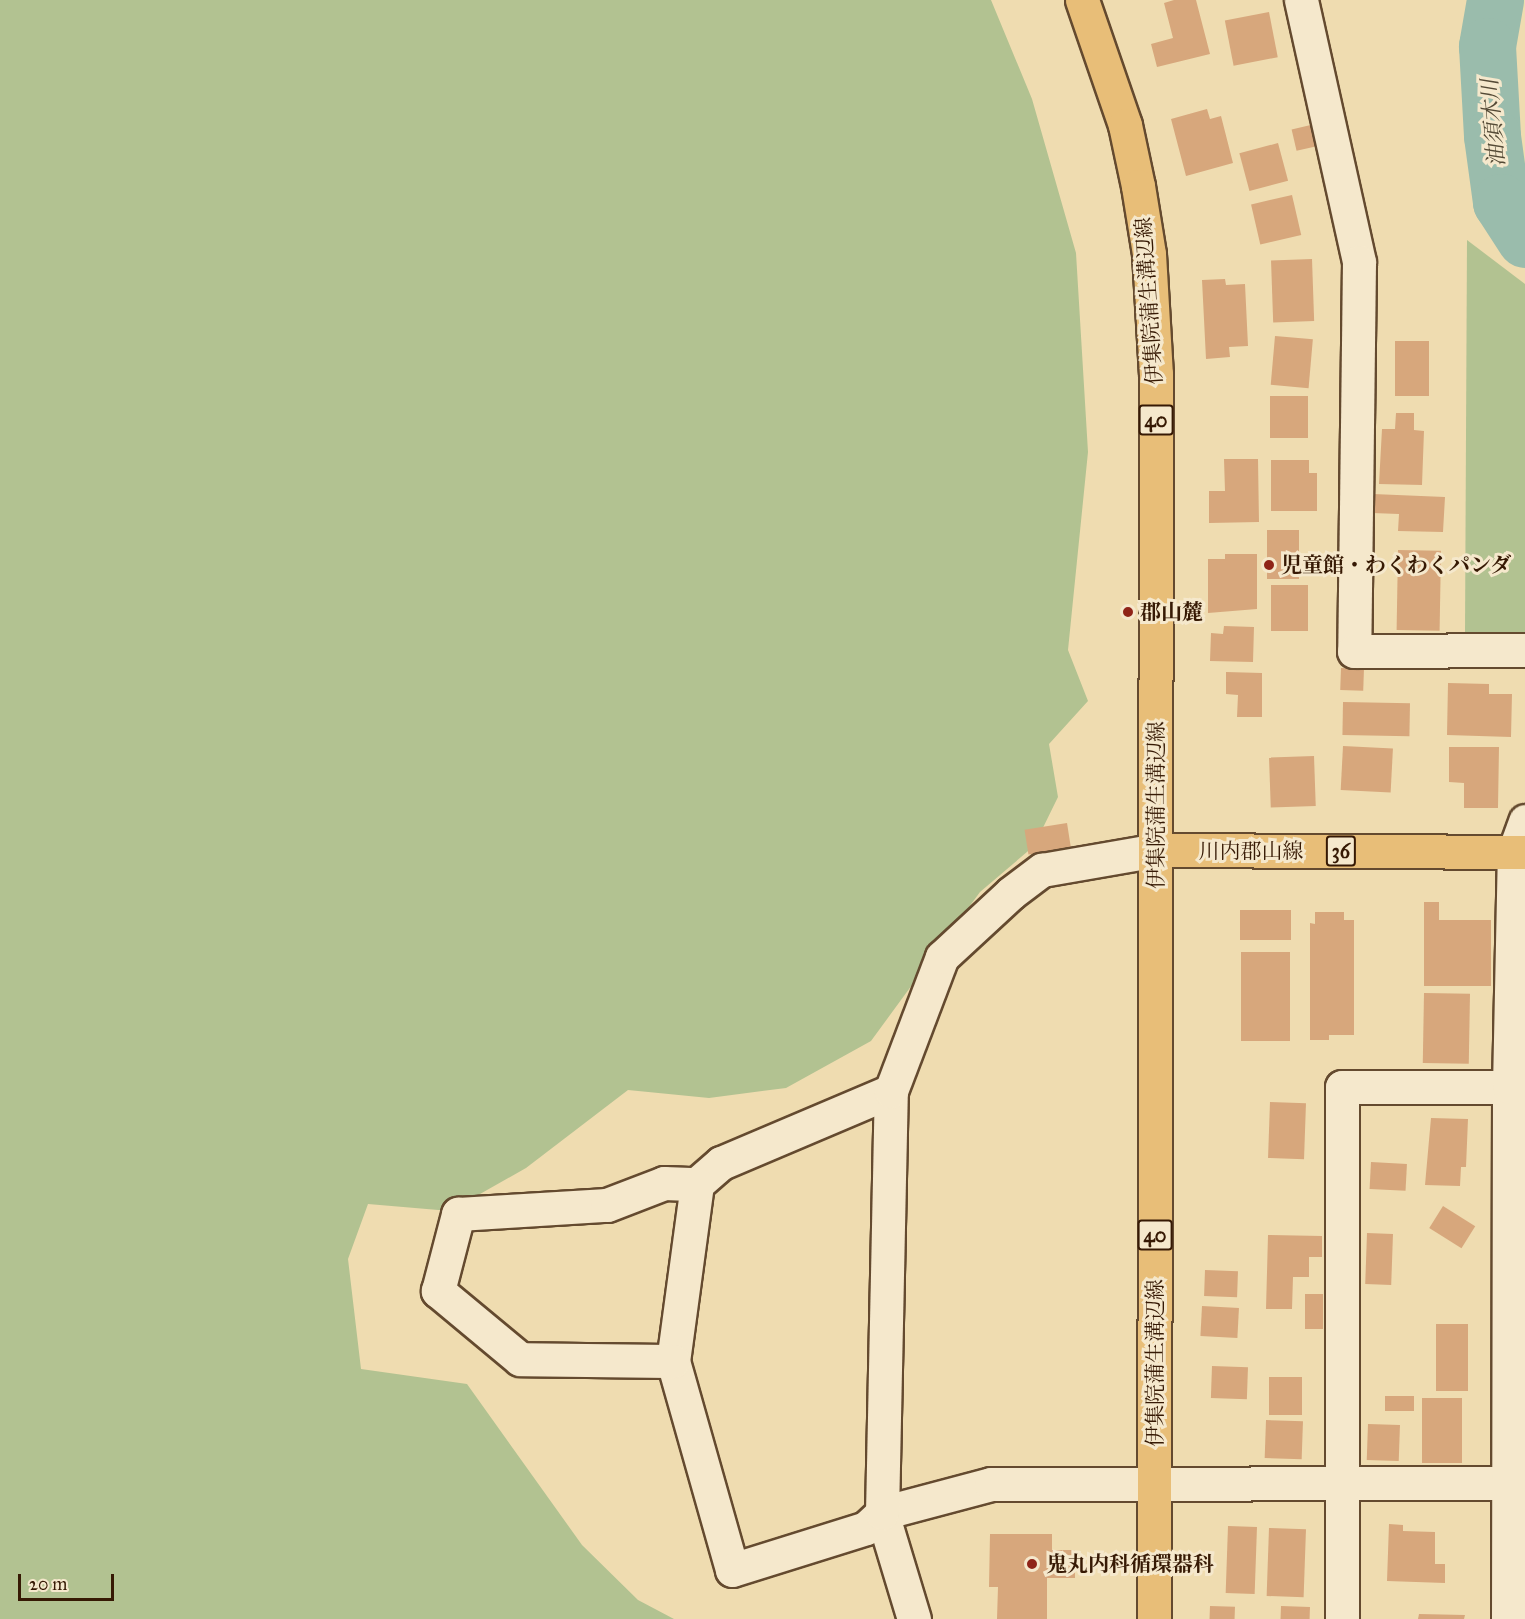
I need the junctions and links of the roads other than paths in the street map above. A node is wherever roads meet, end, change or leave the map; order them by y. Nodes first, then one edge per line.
1 (1082, 0) edge
2 (1301, 0) edge
3 (1525, 650) edge
4 (1525, 821) edge
5 (1156, 850) junction
6 (1520, 852) edge
7 (1509, 1087) junction
8 (891, 1092) junction
9 (697, 1184) junction
10 (673, 1360) junction
11 (1343, 1482) junction
12 (1510, 1483) junction
13 (1154, 1484) junction
14 (882, 1513) junction
15 (914, 1619) edge
16 (1154, 1619) edge
17 (1342, 1619) edge
18 (1508, 1619) edge

1 - 5 main road, 伊集院蒲生溝辺線 / 40
2 - 3 street
4 - 6 street
5 - 6 main road, 川内郡山線 / 36
5 - 8 street
5 - 13 main road, 伊集院蒲生溝辺線 / 40
6 - 7 street
7 - 11 street
7 - 12 street
8 - 9 street
8 - 14 street
9 - 10 street
9 - 10 street
10 - 14 street
11 - 12 street
11 - 13 street
11 - 17 street
12 - 18 street
13 - 14 street
13 - 16 main road, 伊集院蒲生溝辺線 / 40
14 - 15 street

